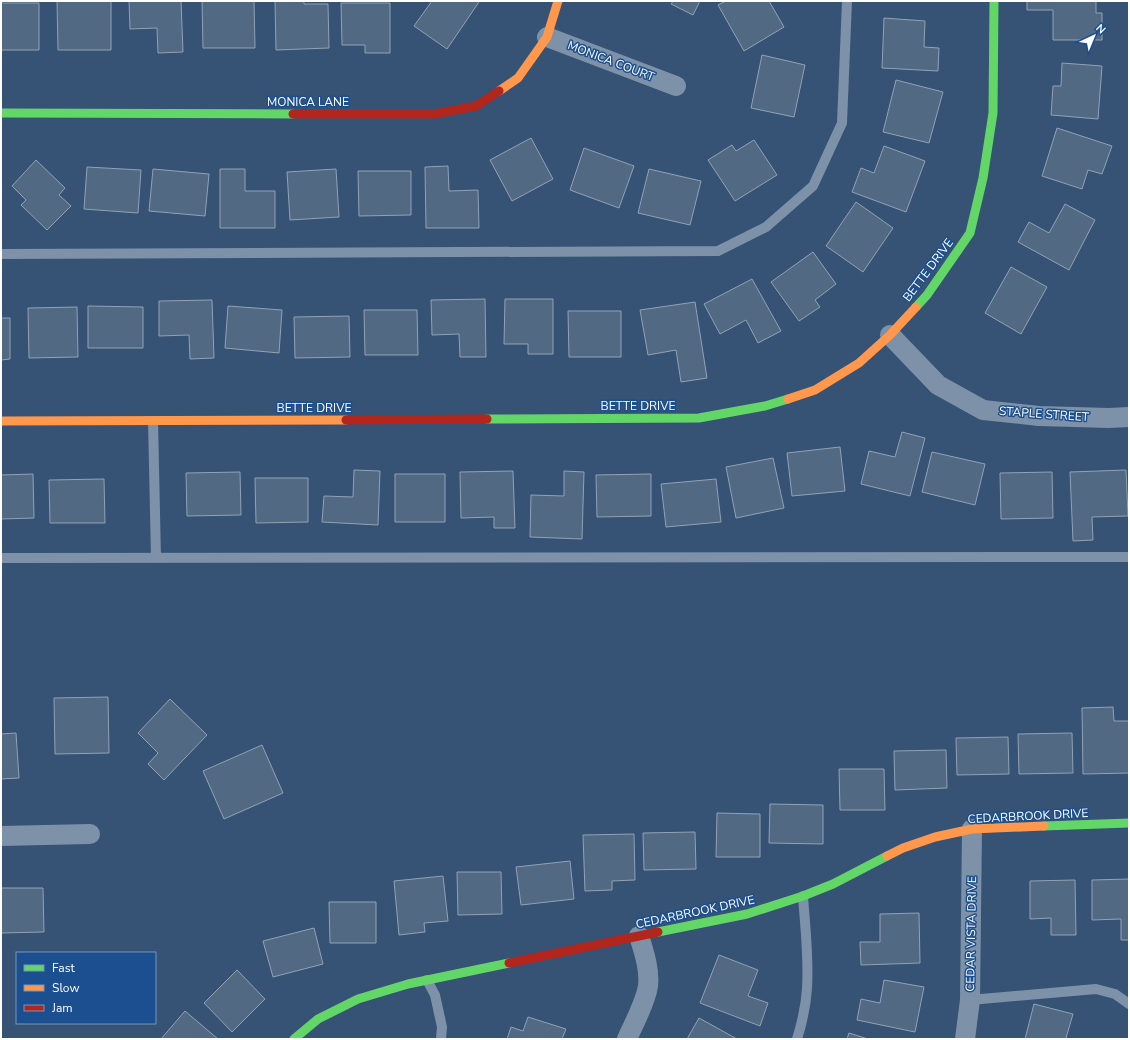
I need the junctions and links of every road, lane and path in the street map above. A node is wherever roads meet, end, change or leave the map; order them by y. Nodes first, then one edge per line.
1 (558, 1) edge
2 (847, 1) edge
3 (994, 1) edge
4 (546, 36) junction
5 (676, 86) dead end
6 (1, 114) edge
7 (1, 254) edge
8 (890, 335) junction
9 (1129, 417) edge
10 (1, 421) edge
11 (153, 421) junction
12 (1129, 557) edge
13 (1, 558) edge
14 (156, 558) junction
15 (1129, 823) edge
16 (972, 829) junction
17 (90, 834) dead end
18 (1, 836) edge
19 (803, 896) junction
20 (639, 936) junction
21 (428, 980) junction
22 (970, 1000) junction
23 (1129, 1004) edge
24 (294, 1039) edge
25 (441, 1039) edge
26 (627, 1039) edge
27 (797, 1039) edge
28 (965, 1039) edge

1 - 4 street, MONICA LANE
2 - 7 lane
3 - 8 street, BETTE DRIVE
4 - 5 street, MONICA COURT
4 - 6 street, MONICA LANE
8 - 9 street, STAPLE STREET
8 - 11 street, BETTE DRIVE
10 - 11 street, BETTE DRIVE
11 - 14 lane
12 - 14 lane
13 - 14 lane
15 - 16 street, CEDARBROOK DRIVE
16 - 19 street, CEDARBROOK DRIVE
16 - 22 street, CEDAR VISTA DRIVE
17 - 18 street
19 - 20 street, CEDARBROOK DRIVE
19 - 27 lane
20 - 21 street, CEDARBROOK DRIVE
20 - 26 street
21 - 24 street, CEDARBROOK DRIVE
21 - 25 lane
22 - 23 lane
22 - 28 street, CEDAR VISTA DRIVE

